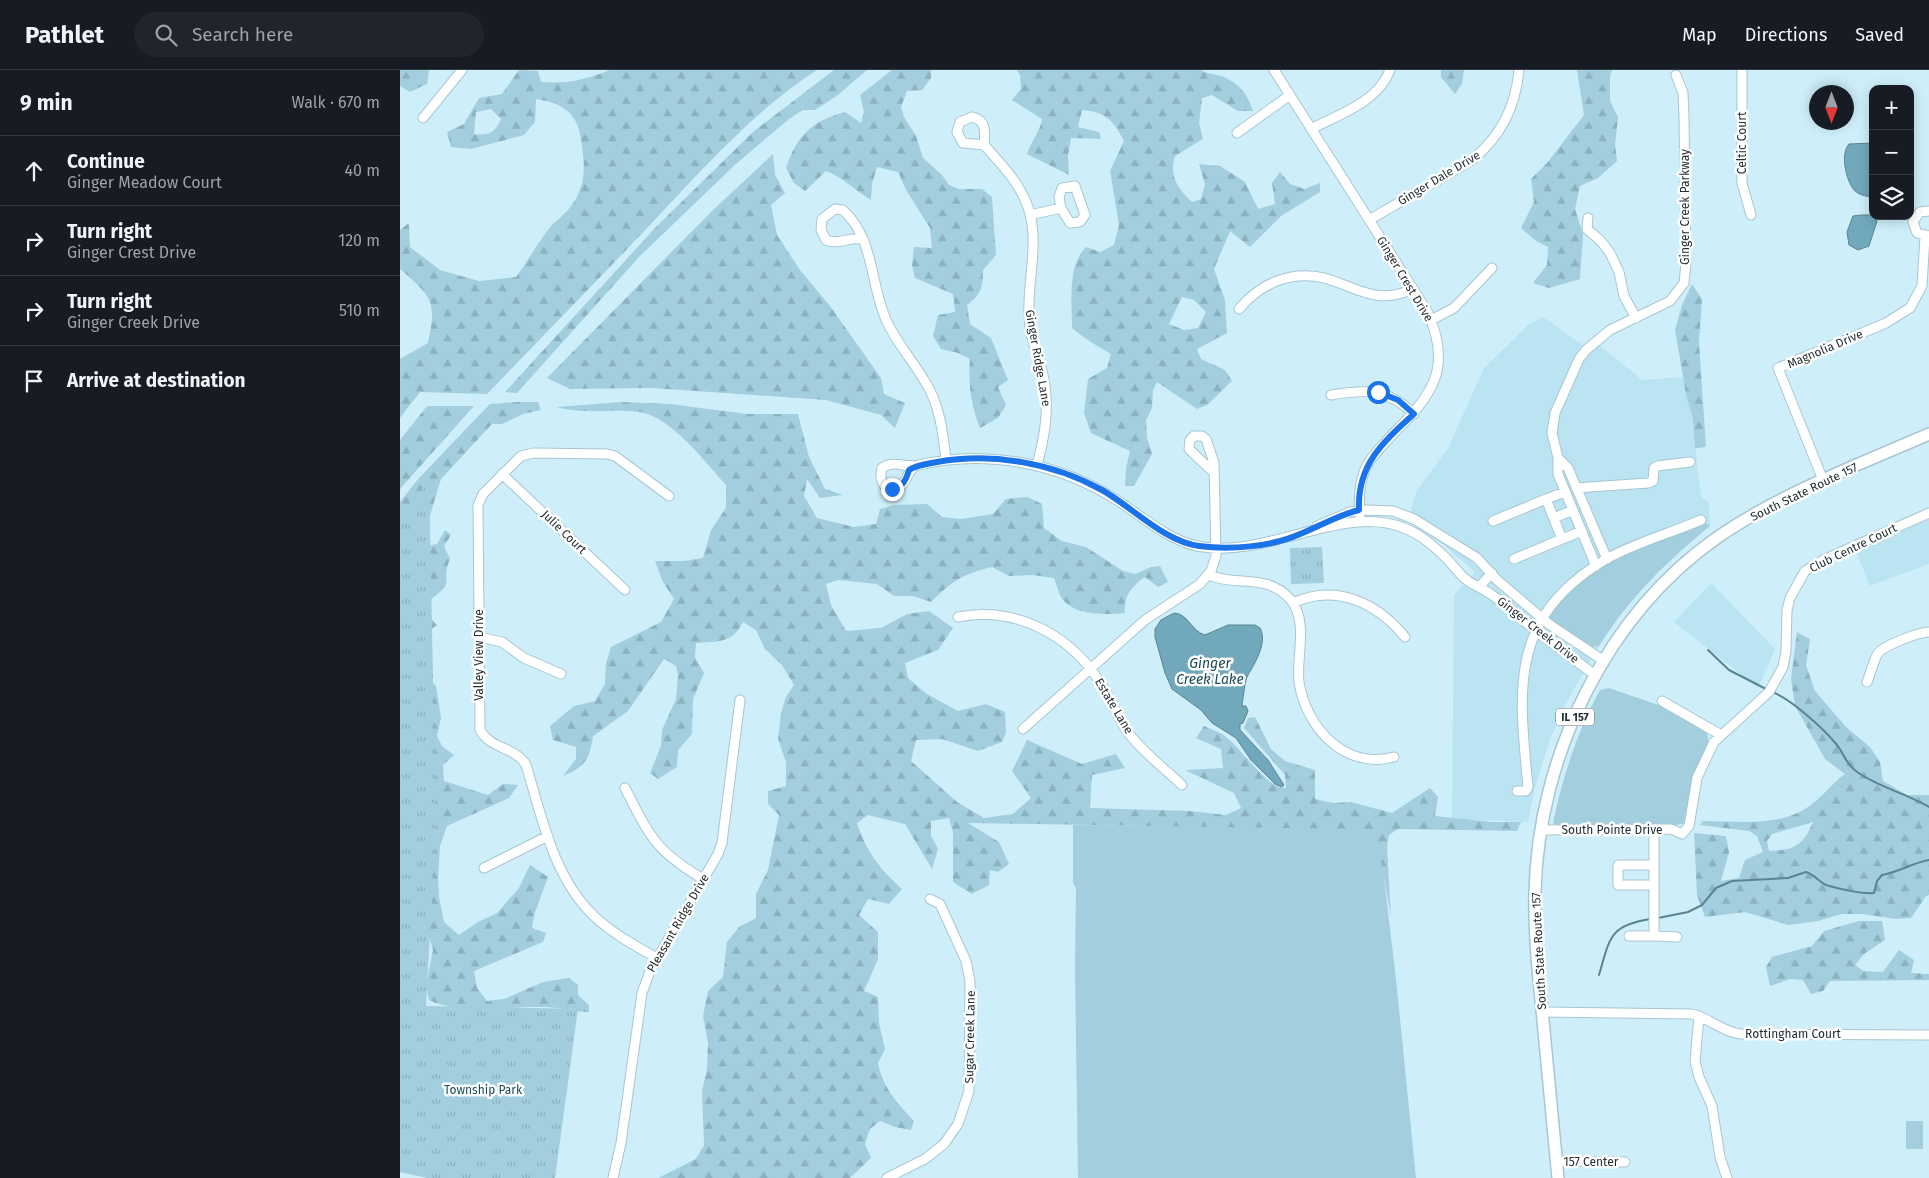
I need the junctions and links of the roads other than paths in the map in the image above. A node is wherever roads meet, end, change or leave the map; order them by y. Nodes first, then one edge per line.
1 (462, 70) edge
2 (1274, 70) edge
3 (1390, 70) edge
4 (1742, 70) edge
5 (1519, 71) edge
6 (1676, 75) dead end
7 (1290, 95) junction
8 (423, 118) dead end
9 (1311, 129) junction
10 (1237, 134) dead end
11 (984, 146) dead end
12 (1061, 208) dead end
13 (1929, 211) edge
14 (1030, 215) junction
15 (1751, 215) dead end
16 (1588, 218) dead end
17 (1369, 220) junction
18 (1927, 236) edge
19 (864, 240) junction
20 (1492, 268) dead end
21 (1413, 289) junction
22 (1239, 309) dead end
23 (1636, 318) junction
24 (1431, 320) junction
25 (1331, 395) dead end
26 (1414, 414) junction
27 (1929, 434) edge
28 (1558, 458) junction
29 (946, 460) junction
30 (1690, 462) dead end
31 (1037, 465) junction
32 (914, 467) dead end
33 (1213, 472) dead end
34 (502, 474) junction
35 (1823, 480) junction
36 (1576, 488) junction
37 (1565, 492) junction
38 (669, 496) dead end
39 (1580, 498) junction
40 (1546, 499) junction
41 (1571, 506) junction
42 (1359, 510) junction
43 (1929, 513) edge
44 (1554, 518) junction
45 (1702, 520) dead end
46 (1493, 521) dead end
47 (1360, 522) junction
48 (1582, 530) junction
49 (1299, 535) junction
50 (1562, 539) junction
51 (1216, 547) junction
52 (1459, 548) junction
53 (1514, 559) dead end
54 (1607, 559) junction
55 (1448, 561) junction
56 (1596, 566) junction
57 (1492, 573) junction
58 (1208, 575) junction
59 (1479, 587) junction
60 (626, 590) dead end
61 (1293, 603) junction
62 (958, 616) dead end
63 (1542, 619) junction
64 (1536, 630) junction
65 (1929, 632) edge
66 (479, 636) junction
67 (1405, 637) dead end
68 (1604, 661) junction
69 (1090, 668) junction
70 (561, 674) dead end
71 (1596, 676) junction
72 (1867, 682) dead end
73 (740, 700) dead end
74 (1662, 701) dead end
75 (1023, 729) dead end
76 (1720, 735) junction
77 (1394, 757) dead end
78 (1182, 786) dead end
79 (625, 788) dead end
80 (1517, 791) dead end
81 (1541, 830) junction
82 (1654, 830) junction
83 (1682, 834) joint
84 (548, 836) junction
85 (1654, 865) junction
86 (484, 868) dead end
87 (703, 879) junction
88 (1654, 885) junction
89 (930, 899) dead end
90 (1629, 936) dead end
91 (1654, 936) junction
92 (1678, 937) dead end
93 (657, 958) junction
94 (1542, 1012) junction
95 (1699, 1016) junction
96 (1929, 1035) edge
97 (1557, 1161) junction
98 (1625, 1162) dead end
99 (613, 1178) edge
100 (887, 1178) edge
101 (1558, 1178) edge
102 (1727, 1178) edge

1 - 8 street
2 - 7 street, Ginger Crest Drive
3 - 9 street
4 - 15 street, Celtic Court
5 - 17 street, Ginger Dale Drive
6 - 23 street, Ginger Creek Parkway
7 - 9 street, Ginger Crest Drive
7 - 10 street
9 - 17 street, Ginger Crest Drive
11 - 14 street, Ginger Ridge Lane
12 - 14 street
13 - 18 street
14 - 31 street, Ginger Ridge Lane
16 - 23 street
17 - 21 street, Ginger Crest Drive
18 - 35 street, Magnolia Drive
19 - 19 street
19 - 29 street
20 - 24 street
21 - 22 street
21 - 24 street, Ginger Crest Drive
23 - 28 street, Ginger Creek Parkway
24 - 26 street, Ginger Crest Drive
25 - 26 street
26 - 42 street, Ginger Crest Drive
27 - 35 main road, South State Route 157 / IL 157
28 - 36 street, Ginger Creek Parkway
28 - 37 street, Ginger Creek Parkway
29 - 31 street, Ginger Creek Drive
29 - 32 street, Ginger Creek Drive
30 - 36 street
31 - 51 street, Ginger Creek Drive
33 - 51 street
34 - 38 street, Valley View Drive
34 - 60 street, Julie Court
34 - 66 street, Valley View Drive
35 - 68 main road, South State Route 157 / IL 157
36 - 39 street, Ginger Creek Parkway
37 - 40 street
37 - 41 street, Ginger Creek Parkway
39 - 41 street
39 - 54 street, Ginger Creek Parkway
40 - 44 street
40 - 46 street
41 - 44 street
41 - 48 street, Ginger Creek Parkway
42 - 47 street, Ginger Crest Drive
42 - 49 street, Ginger Creek Drive
42 - 52 street, Ginger Creek Drive
43 - 76 street, Club Centre Court
44 - 50 street
45 - 54 street
47 - 49 street, Ginger Creek Drive
47 - 55 street, Ginger Creek Drive
48 - 50 street
48 - 56 street, Ginger Creek Parkway
49 - 51 street, Ginger Creek Drive
50 - 53 street
51 - 58 street
52 - 55 street
52 - 57 street, Ginger Creek Drive
54 - 56 street
55 - 59 street, Ginger Creek Drive
56 - 63 street
57 - 59 street
57 - 63 street, Ginger Creek Drive
58 - 61 street
58 - 69 street
59 - 64 street, Ginger Creek Drive
61 - 67 street
61 - 77 street
62 - 69 street, Estate Lane
63 - 64 street
63 - 68 street, Ginger Creek Drive
64 - 71 street, Ginger Creek Drive
64 - 80 street
65 - 72 street
66 - 70 street
66 - 84 street, Valley View Drive
68 - 71 main road, South State Route 157 / IL 157
69 - 75 street
69 - 78 street, Estate Lane
71 - 81 main road, South State Route 157 / IL 157
73 - 87 street, Pleasant Ridge Drive
74 - 76 street
76 - 83 street, Club Centre Court
79 - 87 street
81 - 82 street, South Pointe Drive
81 - 94 main road, South State Route 157 / IL 157
82 - 83 street, South Pointe Drive
82 - 85 street
84 - 86 street
84 - 93 street, Valley View Drive
85 - 88 street
85 - 88 street
87 - 93 street, Pleasant Ridge Drive
88 - 91 street
89 - 100 street, Sugar Creek Lane
90 - 91 street
91 - 92 street
93 - 99 street, Pleasant Ridge Drive
94 - 95 street, Rottingham Court
94 - 97 main road, South State Route 157 / IL 157
95 - 96 street, Rottingham Court
95 - 102 street
97 - 98 street, 157 Center
97 - 101 main road, South State Route 157 / IL 157

